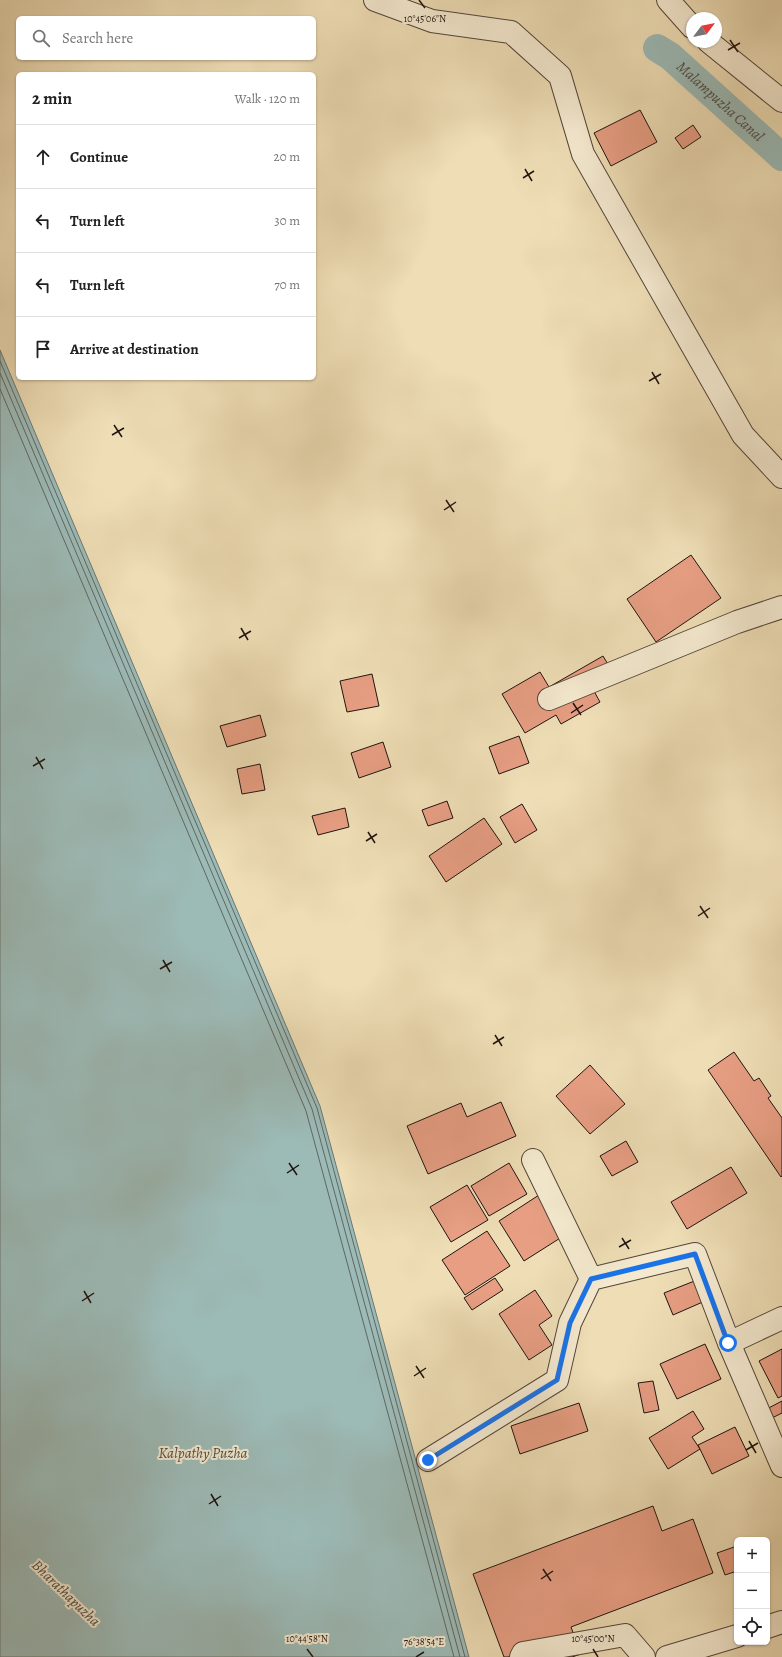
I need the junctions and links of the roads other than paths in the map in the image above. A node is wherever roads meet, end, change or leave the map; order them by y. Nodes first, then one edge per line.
1 (375, 0) edge
2 (668, 0) edge
3 (686, 20) edge
4 (716, 48) edge
5 (782, 101) edge
6 (782, 477) edge
7 (782, 607) edge
8 (549, 699) dead end
9 (533, 1160) dead end
10 (591, 1279) junction
11 (782, 1318) edge
12 (728, 1343) junction
13 (428, 1460) dead end
14 (782, 1466) edge
15 (782, 1622) edge
16 (770, 1626) edge
17 (734, 1637) edge
18 (521, 1657) edge
19 (644, 1657) edge
20 (667, 1657) edge

1 - 6 street
2 - 3 street
4 - 5 street
7 - 8 street
9 - 10 street
10 - 12 street
10 - 13 street
11 - 12 street
12 - 14 street
15 - 16 street
17 - 20 street
18 - 19 street

